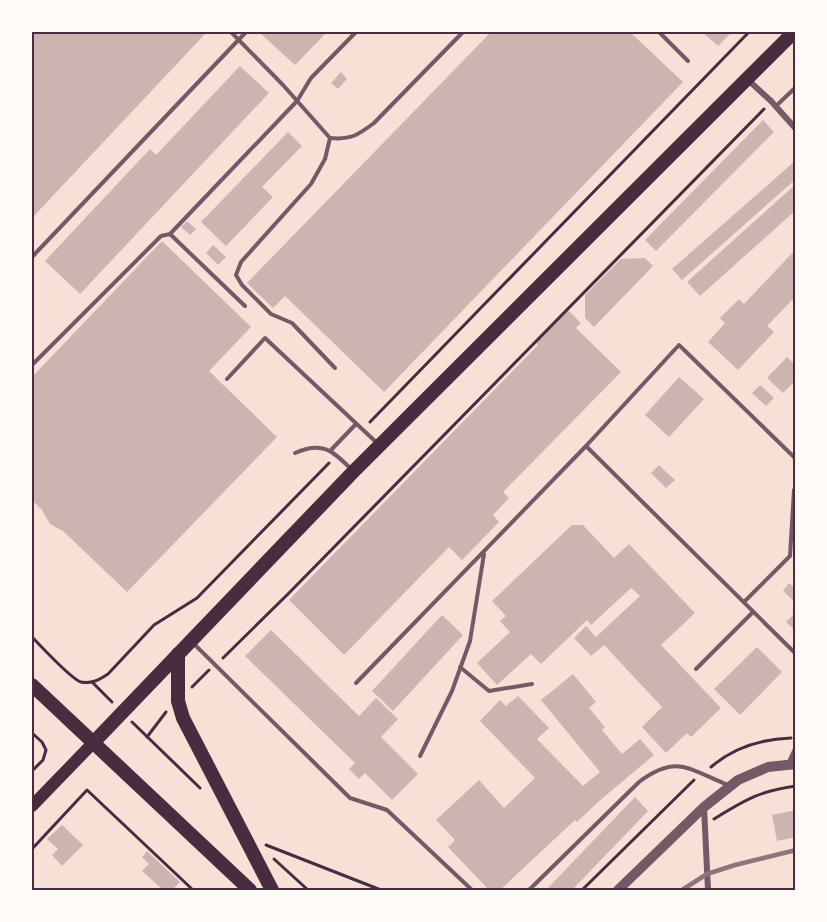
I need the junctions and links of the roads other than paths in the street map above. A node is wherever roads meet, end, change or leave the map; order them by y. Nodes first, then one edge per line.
1 (231, 32) edge
2 (246, 32) edge
3 (356, 32) edge
4 (463, 32) edge
5 (659, 32) edge
6 (794, 32) edge
7 (239, 39) junction
8 (688, 61) dead end
9 (746, 78) junction
10 (795, 87) edge
11 (297, 101) junction
12 (773, 104) junction
13 (795, 129) edge
14 (330, 138) junction
15 (170, 234) junction
16 (32, 258) edge
17 (245, 306) dead end
18 (32, 365) edge
19 (335, 368) dead end
20 (227, 378) dead end
21 (356, 424) junction
22 (380, 446) junction
23 (586, 446) junction
24 (331, 450) junction
25 (295, 453) dead end
26 (795, 459) edge
27 (353, 472) junction
28 (795, 488) edge
29 (484, 553) junction
30 (744, 602) junction
31 (753, 612) junction
32 (191, 641) junction
33 (178, 654) junction
34 (795, 654) edge
35 (460, 667) junction
36 (696, 669) dead end
37 (356, 683) dead end
38 (532, 684) dead end
39 (32, 685) edge
40 (93, 742) junction
41 (795, 749) edge
42 (420, 756) dead end
43 (792, 764) edge
44 (730, 786) junction
45 (32, 806) edge
46 (704, 807) junction
47 (250, 891) edge
48 (272, 891) edge
49 (472, 891) edge
50 (529, 891) edge
51 (618, 891) edge
52 (708, 891) edge

1 - 7 lane
2 - 7 lane
3 - 11 lane
4 - 14 lane
5 - 8 lane
6 - 9 main road
7 - 11 lane
7 - 16 lane
9 - 12 street
9 - 22 main road
10 - 12 lane
11 - 14 lane
11 - 15 lane
12 - 13 street
14 - 19 lane
15 - 17 lane
15 - 18 lane
20 - 21 lane
21 - 22 lane
21 - 24 lane
22 - 27 main road
23 - 26 lane
23 - 29 lane
23 - 30 lane
24 - 25 lane
24 - 27 lane
27 - 32 main road
28 - 30 lane
29 - 35 lane
29 - 37 lane
30 - 31 lane
31 - 34 lane
31 - 36 lane
32 - 33 main road
32 - 49 lane
33 - 40 main road
33 - 48 main road
35 - 38 lane
35 - 42 lane
39 - 40 main road
40 - 45 main road
40 - 47 main road
41 - 43 street
43 - 44 street
44 - 46 street
44 - 50 lane
46 - 51 street
46 - 52 street

